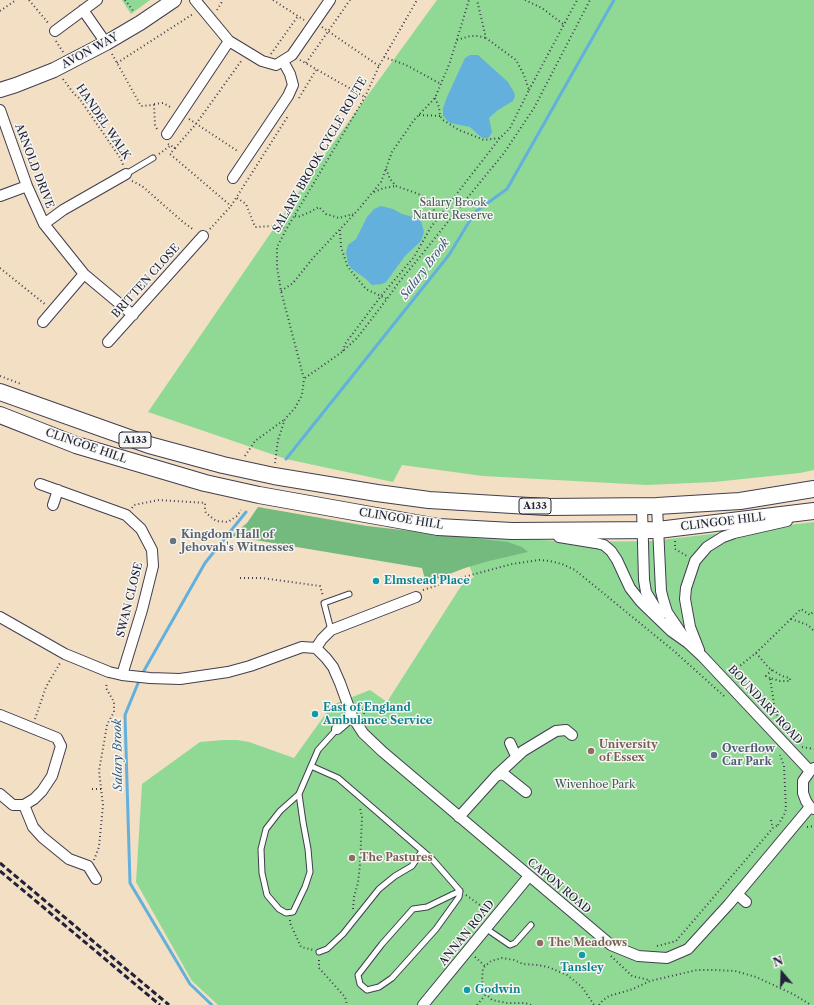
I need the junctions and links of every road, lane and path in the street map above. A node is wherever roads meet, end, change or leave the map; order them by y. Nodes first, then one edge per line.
1 (16, 0) edge
2 (30, 0) edge
3 (97, 0) edge
4 (125, 0) edge
5 (174, 0) edge
6 (273, 0) edge
7 (330, 0) edge
8 (350, 0) edge
9 (417, 0) edge
10 (469, 0) edge
11 (477, 0) edge
12 (525, 0) edge
13 (577, 0) edge
14 (590, 0) edge
15 (198, 4) edge
16 (84, 10) junction
17 (0, 12) edge
18 (134, 13) dead end
19 (298, 16) junction
20 (314, 24) junction
21 (563, 24) junction
22 (55, 31) joint
23 (329, 32) junction
24 (486, 38) junction
25 (457, 40) junction
26 (228, 41) junction
27 (106, 43) junction
28 (248, 53) junction
29 (292, 55) junction
30 (384, 56) junction
31 (283, 61) junction
32 (266, 62) junction
33 (117, 63) junction
34 (306, 64) junction
35 (379, 66) junction
36 (65, 81) dead end
37 (441, 84) junction
38 (0, 90) edge
39 (529, 90) junction
40 (365, 97) junction
41 (435, 98) junction
42 (154, 105) junction
43 (0, 110) edge
44 (180, 114) junction
45 (419, 115) junction
46 (440, 116) junction
47 (196, 124) junction
48 (164, 137) junction
49 (500, 138) junction
50 (170, 146) junction
51 (247, 157) junction
52 (153, 158) joint
53 (258, 164) dead end
54 (386, 168) junction
55 (126, 174) junction
56 (233, 178) dead end
57 (27, 186) junction
58 (142, 186) dead end
59 (396, 186) junction
60 (372, 193) junction
61 (0, 196) edge
62 (237, 198) dead end
63 (431, 201) junction
64 (231, 206) dead end
65 (447, 208) junction
66 (456, 211) junction
67 (355, 214) junction
68 (295, 216) junction
69 (437, 220) junction
70 (44, 224) junction
71 (190, 227) dead end
72 (287, 228) junction
73 (340, 229) junction
74 (203, 236) joint
75 (0, 268) edge
76 (84, 274) junction
77 (281, 291) junction
78 (382, 296) junction
79 (387, 299) junction
80 (53, 311) junction
81 (132, 315) junction
82 (43, 322) dead end
83 (108, 342) dead end
84 (342, 352) junction
85 (304, 379) junction
86 (0, 392) edge
87 (0, 415) edge
88 (285, 420) junction
89 (247, 460) dead end
90 (275, 463) dead end
91 (40, 484) dead end
92 (814, 489) edge
93 (58, 490) junction
94 (53, 505) dead end
95 (650, 506) junction
96 (241, 510) dead end
97 (814, 511) edge
98 (126, 515) junction
99 (814, 515) edge
100 (658, 530) junction
101 (512, 531) junction
102 (642, 531) junction
103 (675, 549) dead end
104 (695, 561) junction
105 (240, 578) dead end
106 (349, 594) dead end
107 (416, 597) joint
108 (324, 603) junction
109 (813, 612) edge
110 (0, 617) edge
111 (791, 619) junction
112 (331, 630) junction
113 (671, 631) junction
114 (814, 632) edge
115 (688, 643) junction
116 (316, 648) junction
117 (756, 653) junction
118 (65, 654) junction
119 (702, 656) junction
120 (772, 670) junction
121 (728, 671) dead end
122 (109, 672) junction
123 (730, 674) junction
124 (122, 675) junction
125 (770, 678) junction
126 (735, 679) dead end
127 (725, 697) dead end
128 (358, 700) dead end
129 (0, 715) edge
130 (352, 716) junction
131 (366, 718) dead end
132 (776, 721) dead end
133 (32, 728) junction
134 (337, 729) joint
135 (572, 735) dead end
136 (788, 740) junction
137 (510, 743) dead end
138 (801, 746) dead end
139 (814, 748) edge
140 (516, 756) junction
141 (311, 766) junction
142 (812, 770) edge
143 (496, 776) junction
144 (92, 789) dead end
145 (101, 789) junction
146 (526, 792) dead end
147 (0, 794) edge
148 (299, 794) junction
149 (356, 794) junction
150 (24, 805) junction
151 (812, 808) edge
152 (459, 816) junction
153 (771, 820) dead end
154 (778, 825) junction
155 (814, 826) edge
156 (773, 828) junction
157 (804, 828) dead end
158 (789, 832) junction
159 (422, 851) junction
160 (91, 861) junction
161 (529, 876) junction
162 (96, 879) dead end
163 (460, 891) junction
164 (737, 894) junction
165 (746, 902) dead end
166 (496, 916) junction
167 (352, 923) junction
168 (531, 924) dead end
169 (491, 932) dead end
170 (654, 948) dead end
171 (319, 952) dead end
172 (473, 955) dead end
173 (486, 966) junction
174 (486, 994) junction
175 (423, 1005) edge
176 (477, 1005) edge
177 (531, 1005) edge
178 (594, 1005) edge
179 (599, 1005) edge
180 (811, 1005) edge

1 - 17 path
2 - 22 path
3 - 16 street
4 - 18 path
5 - 27 street, AVON WAY
6 - 19 path
7 - 20 street
8 - 23 path
9 - 30 path, SALARY BROOK CYCLE ROUTE
10 - 25 path
11 - 24 path
12 - 21 path
13 - 21 path
14 - 66 path
15 - 26 street
15 - 33 path
16 - 22 street
16 - 27 street
19 - 20 path
19 - 32 path
20 - 23 path
20 - 29 street
21 - 39 path
23 - 34 path
23 - 35 path
24 - 25 path
24 - 39 path
25 - 37 path
26 - 28 street
26 - 44 street
27 - 33 path
27 - 38 street, AVON WAY
28 - 32 street
28 - 47 path
29 - 31 street
29 - 34 path
30 - 35 path, SALARY BROOK CYCLE ROUTE
30 - 37 path
31 - 32 street
31 - 51 street
33 - 42 path
34 - 40 path
35 - 40 path, SALARY BROOK CYCLE ROUTE
36 - 55 path, HANDEL WALK
37 - 41 path
39 - 49 path
40 - 68 path, SALARY BROOK CYCLE ROUTE
41 - 45 path
41 - 46 path
42 - 44 path
42 - 48 path
43 - 57 street, ARNOLD DRIVE
44 - 47 path
44 - 48 street
45 - 46 path
45 - 54 path
46 - 49 path
47 - 50 path
47 - 51 path
48 - 50 path
49 - 65 path
50 - 52 path
51 - 53 path
51 - 56 street
52 - 55 lane
54 - 59 path
54 - 60 path
55 - 70 street
57 - 61 street
57 - 70 street, ARNOLD DRIVE
58 - 71 path
59 - 60 path
59 - 63 path
60 - 67 path
62 - 72 path
63 - 65 path
63 - 69 path
64 - 74 path
65 - 66 path
65 - 69 path
66 - 79 path
67 - 68 path
67 - 73 path
68 - 72 path, SALARY BROOK CYCLE ROUTE
69 - 78 path
70 - 76 street, ARNOLD DRIVE
72 - 77 path, SALARY BROOK CYCLE ROUTE
73 - 77 path
73 - 78 path
74 - 81 street, BRITTEN CLOSE
75 - 80 path
76 - 80 street
76 - 81 street, ARNOLD DRIVE
77 - 85 path, SALARY BROOK CYCLE ROUTE
78 - 79 path
78 - 84 path
79 - 84 path
80 - 82 street
81 - 83 street, BRITTEN CLOSE
84 - 85 path
85 - 88 path, SALARY BROOK CYCLE ROUTE
86 - 95 main road, CLINGOE HILL / A133
87 - 101 main road, CLINGOE HILL / A133
88 - 89 path
88 - 90 path, SALARY BROOK CYCLE ROUTE
91 - 93 street, SWAN CLOSE
92 - 95 main road, CLINGOE HILL / A133
93 - 94 street
93 - 98 street, SWAN CLOSE
95 - 100 street, BOUNDARY ROAD
95 - 102 street, BOUNDARY ROAD
96 - 98 path
97 - 100 main road, CLINGOE HILL / A133
98 - 124 street, SWAN CLOSE
99 - 104 street, BOUNDARY ROAD
100 - 102 main road, CLINGOE HILL / A133
100 - 115 street, BOUNDARY ROAD
101 - 102 main road, CLINGOE HILL / A133
101 - 113 street, BOUNDARY ROAD
102 - 113 street, BOUNDARY ROAD
103 - 104 path
104 - 119 street, BOUNDARY ROAD
105 - 108 path
106 - 108 lane
107 - 112 street
107 - 127 path
108 - 112 lane
109 - 111 path
110 - 118 street
111 - 114 path
111 - 117 path
112 - 116 street
113 - 115 street, BOUNDARY ROAD
115 - 119 street, BOUNDARY ROAD
116 - 124 street
116 - 130 street, CAPON ROAD
117 - 120 path
117 - 123 path
118 - 122 street
118 - 133 path
119 - 136 street, BOUNDARY ROAD
120 - 125 path
120 - 125 path
121 - 123 path
122 - 124 street
122 - 145 path
123 - 126 path
125 - 136 path
128 - 131 path
129 - 133 street
130 - 134 street
130 - 152 street, CAPON ROAD
132 - 136 path
133 - 150 street
134 - 141 lane
135 - 140 street
136 - 142 street, BOUNDARY ROAD
136 - 154 path
137 - 140 street
138 - 139 path
140 - 143 street
141 - 148 lane
141 - 149 lane
142 - 151 street
143 - 146 street
143 - 152 street
144 - 145 path
145 - 160 path
147 - 150 street
148 - 148 lane
149 - 159 lane
149 - 167 path
150 - 160 street
151 - 158 street, CAPON ROAD
152 - 161 street, CAPON ROAD
153 - 156 path
154 - 156 path
154 - 158 path
155 - 157 path
156 - 170 path
158 - 164 street, CAPON ROAD
159 - 163 lane
159 - 167 lane
160 - 162 street
161 - 164 street, CAPON ROAD
161 - 166 street, ANNAN ROAD
163 - 163 lane
163 - 166 path
164 - 165 street
166 - 175 street, ANNAN ROAD
167 - 171 lane
168 - 169 lane
172 - 173 path
173 - 174 path
173 - 178 path
174 - 176 path
174 - 177 path
179 - 180 path

